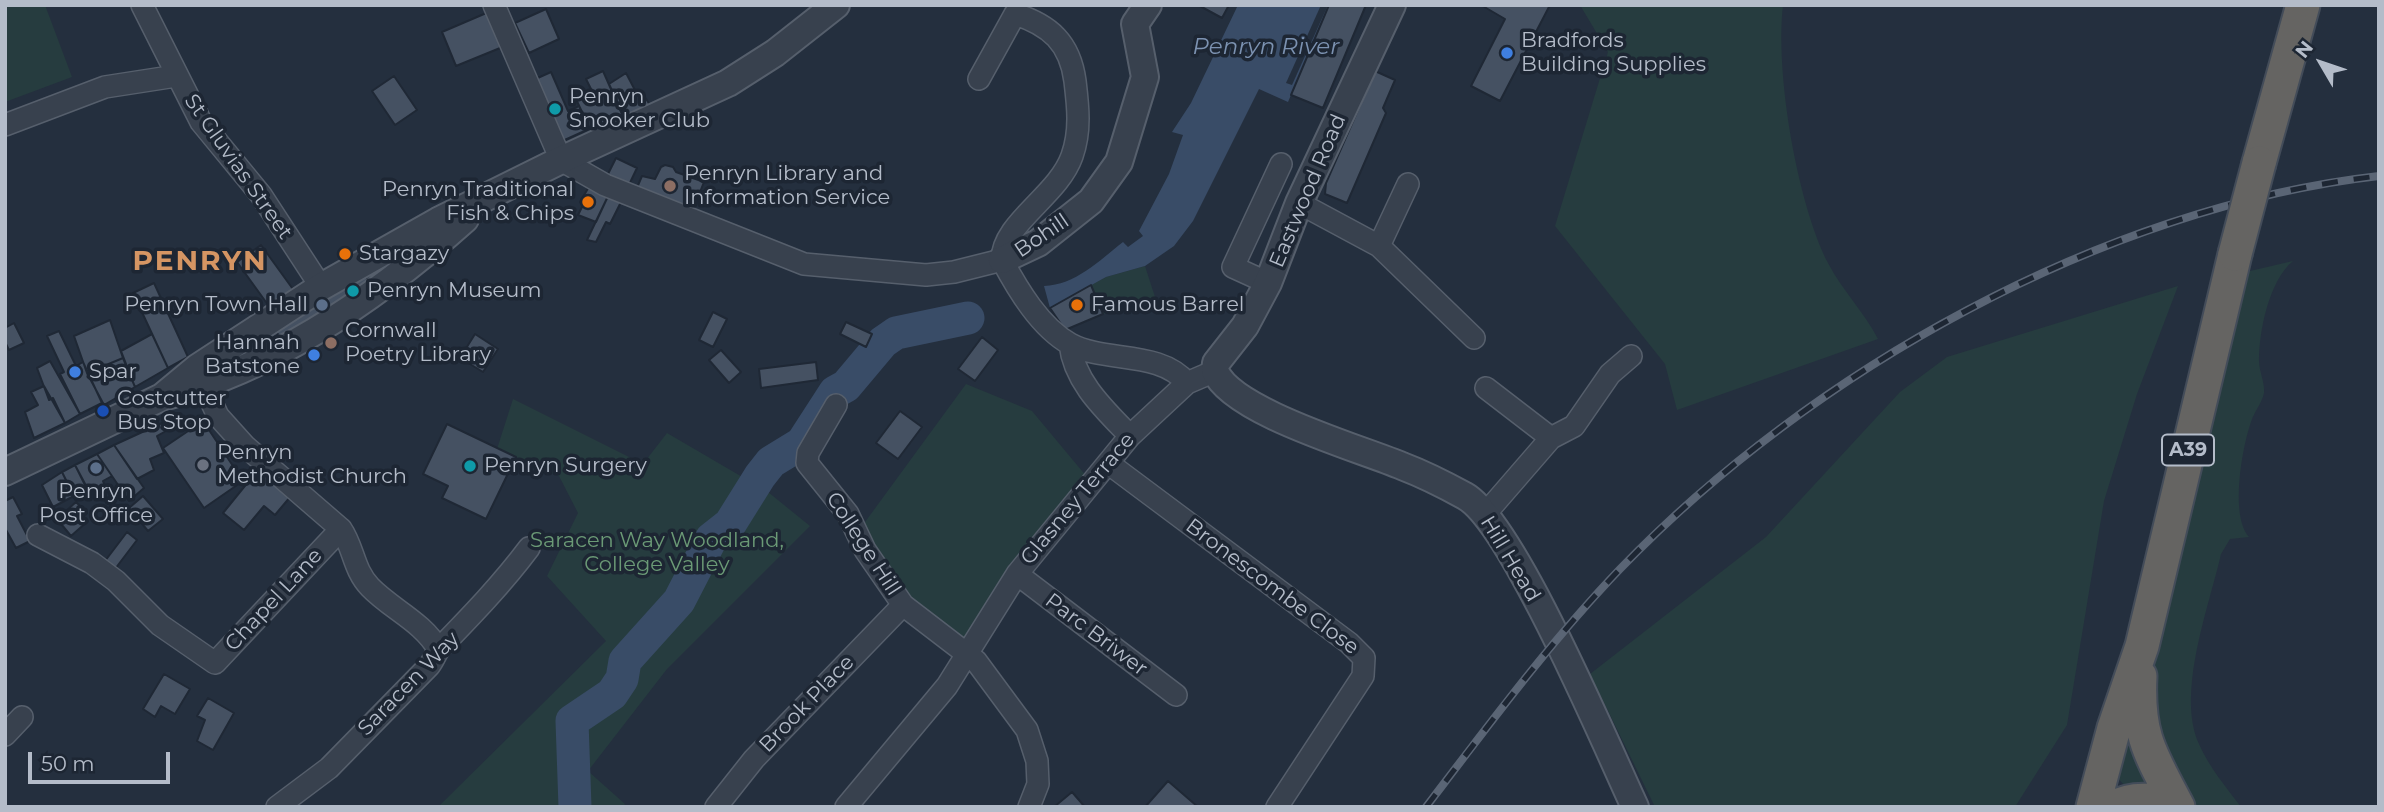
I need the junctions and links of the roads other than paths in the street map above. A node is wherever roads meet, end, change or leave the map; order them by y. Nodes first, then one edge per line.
1 (142, 5) edge
2 (494, 5) edge
3 (835, 5) edge
4 (1148, 5) edge
5 (1392, 5) edge
6 (2303, 5) edge
7 (1014, 10) edge
8 (176, 76) junction
9 (979, 79) dead end
10 (5, 125) edge
11 (561, 160) junction
12 (1281, 164) dead end
13 (1408, 184) dead end
14 (490, 197) junction
15 (1299, 203) junction
16 (1379, 246) junction
17 (1002, 260) junction
18 (1268, 282) junction
19 (321, 287) junction
20 (1474, 338) dead end
21 (1070, 344) junction
22 (1632, 356) dead end
23 (1215, 371) junction
24 (1186, 383) junction
25 (204, 386) junction
26 (1486, 388) dead end
27 (162, 397) junction
28 (836, 405) dead end
29 (1130, 436) junction
30 (1551, 438) junction
31 (1108, 463) junction
32 (5, 472) edge
33 (1486, 513) junction
34 (341, 529) junction
35 (38, 535) dead end
36 (529, 548) dead end
37 (1017, 574) junction
38 (903, 604) junction
39 (2142, 646) junction
40 (439, 649) junction
41 (968, 653) junction
42 (1176, 695) dead end
43 (22, 717) dead end
44 (5, 734) edge
45 (277, 807) edge
46 (716, 807) edge
47 (846, 807) edge
48 (1028, 807) edge
49 (1277, 807) edge
50 (1635, 807) edge
51 (2093, 807) edge
52 (2115, 807) edge
53 (2178, 807) edge

1 - 8 street, St Gluvias Street
2 - 11 street
3 - 11 street
4 - 17 street, Bohill
5 - 15 street, Eastwood Road
6 - 39 highway, A39, bridge
7 - 9 street
7 - 17 street, Bohill
8 - 10 street
8 - 19 street, St Gluvias Street
11 - 14 street
11 - 17 street
12 - 18 street
13 - 16 street
14 - 19 street
14 - 25 street
15 - 16 street
15 - 18 street, Eastwood Road
16 - 20 street
17 - 21 street
18 - 23 street, Eastwood Road
19 - 27 street
21 - 24 street
21 - 29 street
22 - 30 street
23 - 24 street, Glasney Terrace
23 - 33 street, Hill Head
24 - 29 street, Glasney Terrace
25 - 27 street
25 - 34 street
26 - 30 street
27 - 32 street
28 - 38 street, College Hill
29 - 31 street, Glasney Terrace
30 - 33 street
31 - 37 street, Glasney Terrace
31 - 49 street, Bronescombe Close
33 - 50 street, Hill Head
34 - 35 street, Chapel Lane
34 - 40 street
36 - 40 street, Saracen Way
37 - 41 street, Glasney Terrace
37 - 42 street, Parc Briwer
38 - 41 street, College Hill
38 - 46 street, Brook Place
39 - 51 highway, A39
39 - 53 highway, A39
40 - 45 street, Saracen Way
41 - 47 street, Glasney Terrace
41 - 48 street, College Hill
43 - 44 street
52 - 53 highway, A39

